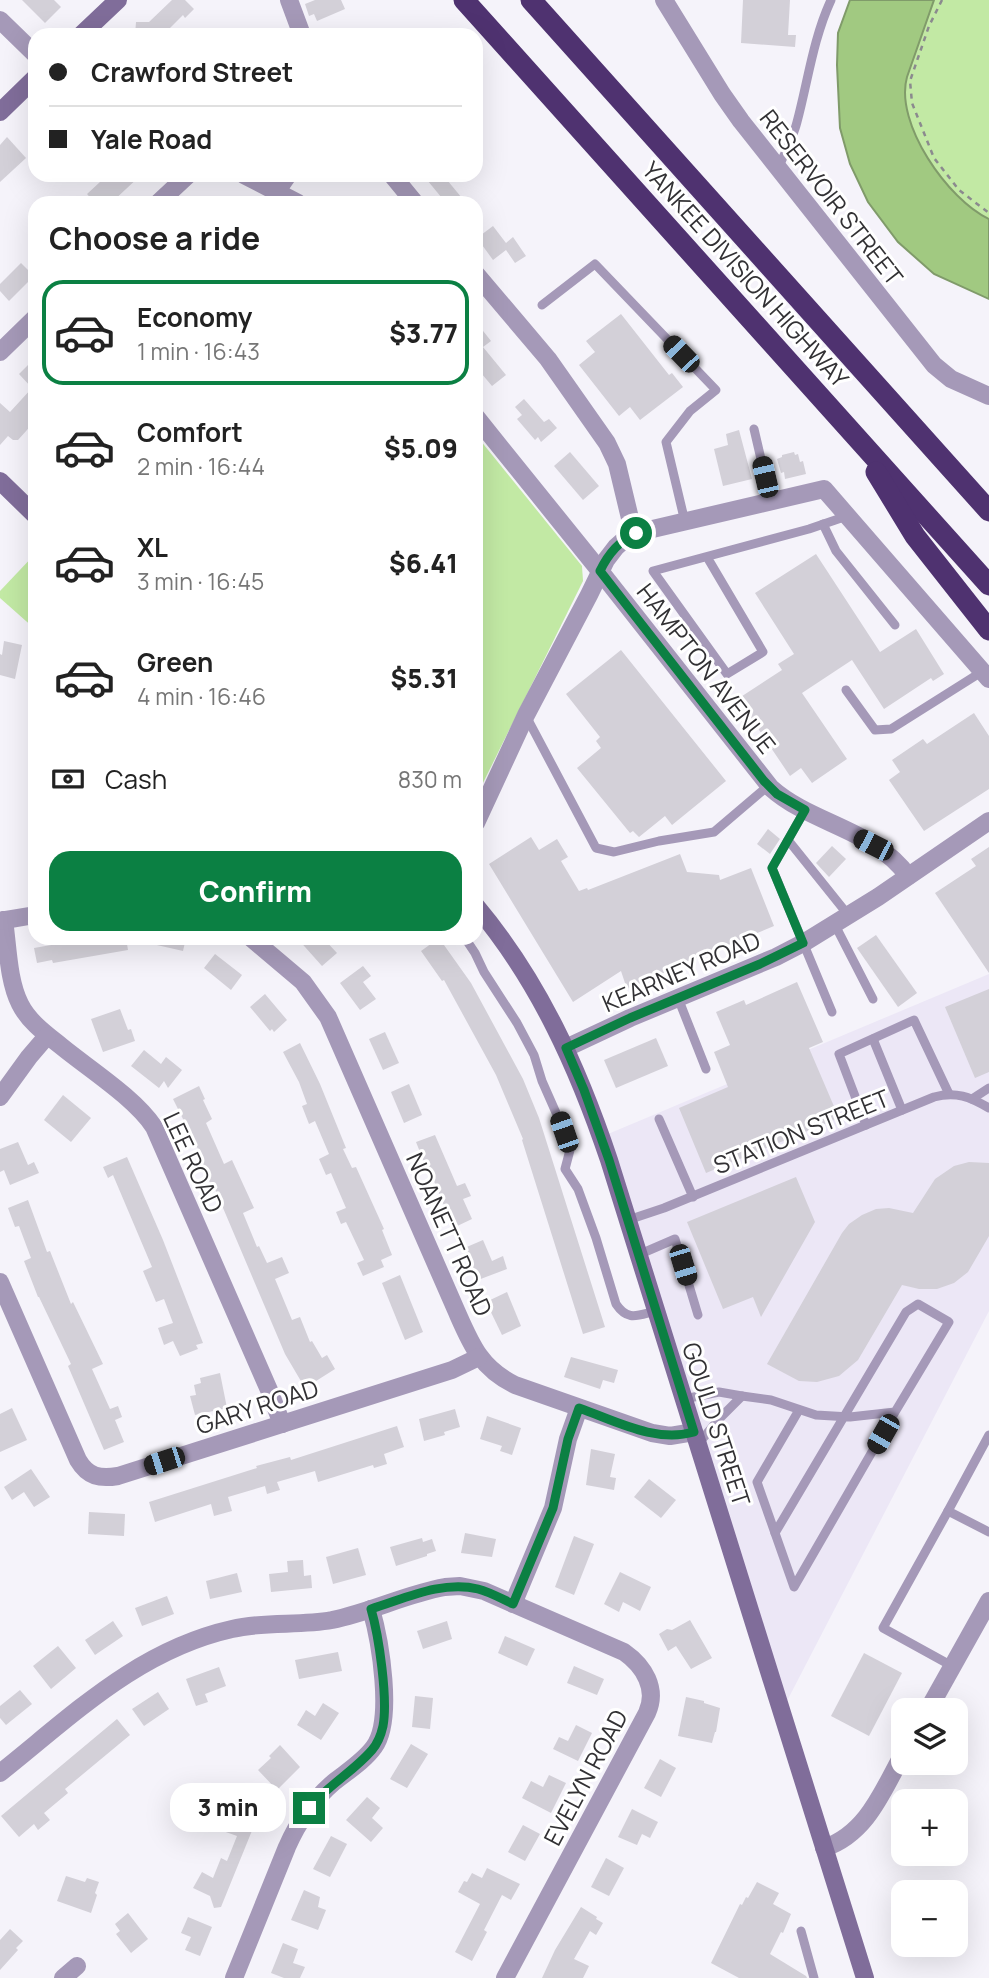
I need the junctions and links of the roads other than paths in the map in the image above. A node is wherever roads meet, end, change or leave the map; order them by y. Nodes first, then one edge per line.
1 (118, 0) edge
2 (289, 0) edge
3 (464, 0) edge
4 (531, 0) edge
5 (664, 0) edge
6 (831, 0) edge
7 (0, 20) edge
8 (95, 28) edge
9 (299, 28) edge
10 (28, 47) edge
11 (28, 85) edge
12 (0, 112) edge
13 (778, 168) junction
14 (180, 182) edge
15 (258, 182) edge
16 (283, 182) edge
17 (398, 182) edge
18 (277, 191) junction
19 (166, 196) edge
20 (286, 196) edge
21 (409, 196) edge
22 (483, 282) edge
23 (542, 305) dead end
24 (28, 325) edge
25 (0, 352) edge
26 (989, 396) edge
27 (483, 426) edge
28 (847, 426) junction
29 (754, 429) dead end
30 (0, 481) edge
31 (771, 502) junction
32 (28, 508) edge
33 (989, 511) edge
34 (848, 516) junction
35 (685, 522) junction
36 (823, 524) junction
37 (634, 535) junction
38 (707, 557) junction
39 (600, 571) junction
40 (989, 585) edge
41 (895, 625) dead end
42 (989, 630) edge
43 (986, 675) edge
44 (846, 690) dead end
45 (526, 715) junction
46 (768, 786) junction
47 (483, 808) edge
48 (805, 810) junction
49 (989, 821) edge
50 (788, 840) junction
51 (908, 876) junction
52 (483, 915) edge
53 (28, 916) edge
54 (2, 920) edge
55 (842, 920) junction
56 (803, 943) junction
57 (259, 945) edge
58 (469, 945) edge
59 (678, 998) junction
60 (873, 999) dead end
61 (832, 1012) dead end
62 (47, 1036) junction
63 (873, 1038) junction
64 (566, 1048) junction
65 (706, 1069) dead end
66 (989, 1088) edge
67 (949, 1094) junction
68 (0, 1097) edge
69 (972, 1099) junction
70 (989, 1108) edge
71 (902, 1110) junction
72 (659, 1119) dead end
73 (866, 1125) junction
74 (693, 1197) junction
75 (628, 1220) junction
76 (638, 1255) junction
77 (0, 1282) edge
78 (656, 1311) junction
79 (698, 1315) dead end
80 (479, 1357) junction
81 (742, 1396) junction
82 (684, 1399) junction
83 (579, 1408) junction
84 (799, 1410) junction
85 (895, 1412) junction
86 (843, 1416) junction
87 (282, 1424) junction
88 (989, 1435) edge
89 (696, 1438) junction
90 (948, 1511) junction
91 (989, 1532) edge
92 (775, 1533) junction
93 (989, 1601) edge
94 (513, 1604) junction
95 (371, 1609) junction
96 (952, 1666) junction
97 (935, 1698) edge
98 (0, 1773) edge
99 (891, 1775) edge
100 (824, 1848) junction
101 (801, 1931) dead end
102 (77, 1966) dead end
103 (63, 1978) edge
104 (234, 1978) edge
105 (505, 1978) edge
106 (814, 1978) edge
107 (865, 1978) edge

1 - 8 main road
2 - 9 street
3 - 28 highway, YANKEE DIVISION HIGHWAY
4 - 33 highway, YANKEE DIVISION HIGHWAY
5 - 13 street, RESERVOIR STREET
6 - 13 lane
7 - 10 street
11 - 12 main road
13 - 26 street, RESERVOIR STREET
14 - 19 street
15 - 18 street
16 - 18 street
17 - 21 street
18 - 20 street
22 - 37 street
23 - 35 lane
24 - 25 street
27 - 39 street, HAMPTON AVENUE
28 - 40 highway, YANKEE DIVISION HIGHWAY
28 - 42 highway
29 - 31 lane
30 - 32 main road
31 - 34 street
31 - 35 street
34 - 36 lane
34 - 43 street
35 - 37 street
36 - 38 lane
36 - 41 lane
37 - 39 street
38 - 38 lane
39 - 45 street
39 - 46 street, HAMPTON AVENUE
43 - 44 lane
45 - 46 lane
45 - 47 street
46 - 48 street, HAMPTON AVENUE
48 - 50 lane
48 - 51 street, HAMPTON AVENUE
49 - 51 street, KEARNEY ROAD
50 - 55 lane
50 - 56 lane
51 - 55 street, KEARNEY ROAD
52 - 64 main road, GOULD STREET
53 - 54 street
54 - 62 street, LEE ROAD
55 - 56 street, KEARNEY ROAD
55 - 60 lane
56 - 59 street, KEARNEY ROAD
56 - 61 lane
57 - 80 street, NOANETT ROAD
58 - 78 lane
59 - 64 street, KEARNEY ROAD
59 - 65 lane
62 - 68 street
62 - 87 street, LEE ROAD
63 - 67 lane
63 - 71 lane
63 - 73 lane
64 - 75 main road, GOULD STREET
66 - 69 lane
67 - 69 lane, STATION STREET
67 - 71 lane, STATION STREET
69 - 70 lane, STATION STREET
71 - 73 lane, STATION STREET
72 - 74 lane
73 - 74 lane, STATION STREET
74 - 75 lane, STATION STREET
75 - 76 main road, GOULD STREET
76 - 78 main road, GOULD STREET
76 - 79 lane
77 - 87 street, GARY ROAD
78 - 82 main road, GOULD STREET
80 - 83 street, NOANETT ROAD
80 - 87 street, GARY ROAD
81 - 82 lane
81 - 84 lane
81 - 89 lane
82 - 89 main road, GOULD STREET
83 - 89 street, NOANETT ROAD
83 - 94 street
84 - 86 lane
84 - 92 lane
85 - 86 lane
85 - 86 lane
85 - 92 lane
86 - 92 lane
88 - 90 lane
89 - 100 main road, GOULD STREET
90 - 91 lane
90 - 96 lane
93 - 96 street
94 - 95 street, EVELYN ROAD
94 - 105 street, EVELYN ROAD
95 - 98 street, EVELYN ROAD
95 - 104 street
96 - 97 street
99 - 100 street
100 - 107 main road, GOULD STREET
101 - 106 lane
102 - 103 street

